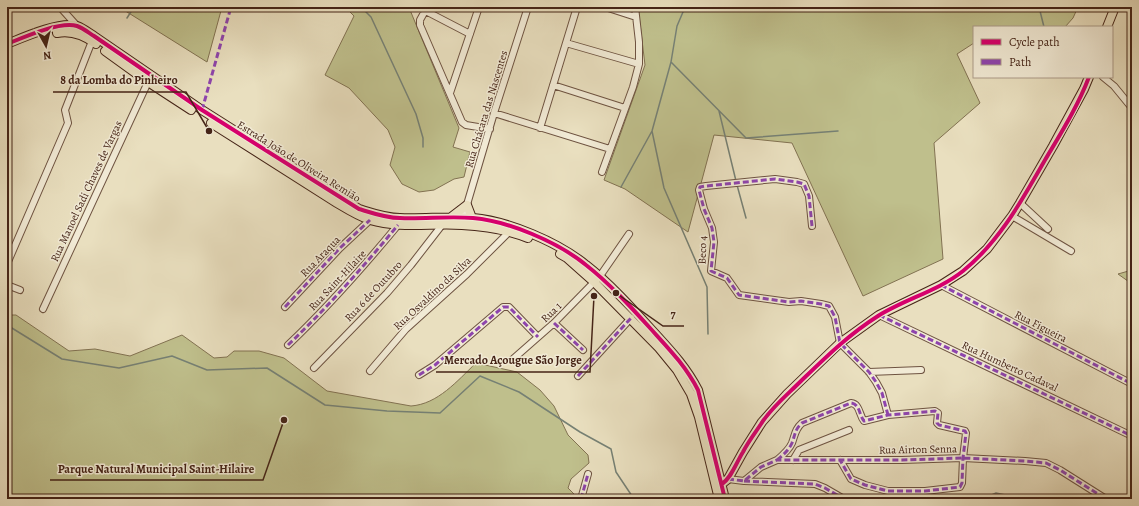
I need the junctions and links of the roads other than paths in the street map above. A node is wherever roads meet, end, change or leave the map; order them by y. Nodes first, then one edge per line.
1 (60, 7) edge
2 (418, 7) edge
3 (479, 7) edge
4 (528, 7) edge
5 (577, 7) edge
6 (605, 7) edge
7 (636, 7) edge
8 (1114, 7) edge
9 (426, 11) junction
10 (636, 17) junction
11 (78, 26) junction
12 (1107, 26) edge
13 (470, 34) junction
14 (92, 41) junction
15 (566, 43) junction
16 (7, 44) edge
17 (7, 49) edge
18 (639, 64) junction
19 (1089, 78) edge
20 (1104, 78) edge
21 (148, 82) junction
22 (553, 85) junction
23 (450, 93) junction
24 (625, 108) junction
25 (1132, 108) edge
26 (494, 113) junction
27 (540, 128) junction
28 (490, 129) junction
29 (610, 149) junction
30 (602, 172) dead end
31 (339, 200) junction
32 (1020, 203) junction
33 (467, 205) junction
34 (1012, 216) junction
35 (450, 218) junction
36 (463, 218) junction
37 (472, 218) junction
38 (370, 220) junction
39 (398, 225) junction
40 (414, 225) junction
41 (442, 225) junction
42 (812, 226) dead end
43 (1048, 228) dead end
44 (509, 232) junction
45 (629, 234) dead end
46 (1071, 251) dead end
47 (7, 264) edge
48 (597, 279) junction
49 (7, 285) edge
50 (941, 285) junction
51 (20, 290) dead end
52 (285, 307) dead end
53 (43, 309) dead end
54 (879, 315) junction
55 (631, 318) junction
56 (554, 323) junction
57 (538, 337) junction
58 (840, 343) junction
59 (288, 344) dead end
60 (583, 350) dead end
61 (513, 359) dead end
62 (314, 368) dead end
63 (370, 370) dead end
64 (921, 370) dead end
65 (869, 372) junction
66 (419, 375) dead end
67 (578, 376) dead end
68 (1132, 384) edge
69 (888, 415) junction
70 (849, 430) dead end
71 (1132, 436) edge
72 (963, 458) junction
73 (777, 460) junction
74 (793, 460) junction
75 (840, 460) junction
76 (588, 474) dead end
77 (744, 481) junction
78 (722, 483) junction
79 (581, 499) edge
80 (719, 499) edge
81 (725, 499) edge
82 (844, 499) edge
83 (1106, 499) edge

1 - 11 street
2 - 9 street
3 - 13 street
4 - 26 street, Rua Chácara das Nascentes
5 - 15 street
6 - 10 street
7 - 10 street
8 - 12 main road
9 - 13 street
9 - 23 street
10 - 18 street
11 - 16 main road
11 - 31 main road, Estrada João de Oliveira Remião
13 - 23 street
14 - 17 main road, Estrada João de Oliveira Remião
14 - 21 main road, Estrada João de Oliveira Remião
14 - 47 street
15 - 18 street
15 - 22 street
18 - 24 street
19 - 32 main road
20 - 25 street
21 - 31 main road, Estrada João de Oliveira Remião
21 - 53 street, Rua Manoel Sadi Chaves de Vargas
22 - 24 street
22 - 27 street
23 - 28 street
24 - 29 street
26 - 27 street
26 - 28 street, Rua Chácara das Nascentes
27 - 29 street
28 - 33 street, Rua Chácara das Nascentes
29 - 30 street
31 - 35 main road, Estrada João de Oliveira Remião
31 - 38 main road, Estrada João de Oliveira Remião
32 - 34 main road
32 - 43 street
33 - 35 main road
33 - 36 street, Rua Chácara das Nascentes
33 - 37 main road
34 - 46 street
34 - 50 main road
35 - 36 main road, Estrada João de Oliveira Remião
36 - 37 main road, Estrada João de Oliveira Remião
36 - 40 main road
36 - 44 main road
37 - 48 main road, Estrada João de Oliveira Remião
38 - 39 main road, Estrada João de Oliveira Remião
38 - 52 street, Rua Araqua
39 - 40 main road, Estrada João de Oliveira Remião
39 - 59 street, Rua Saint-Hilaire
40 - 41 main road, Estrada João de Oliveira Remião
41 - 44 main road, Estrada João de Oliveira Remião
41 - 62 street, Rua 6 de Outubro
42 - 58 street, Beco 4
44 - 48 main road, Estrada João de Oliveira Remião
44 - 63 street, Rua Osvaldino da Silva
45 - 48 street, Rua 1
48 - 55 main road, Estrada João de Oliveira Remião
48 - 56 street, Rua 1
48 - 78 main road, Estrada João de Oliveira Remião
49 - 51 street
50 - 54 main road
50 - 68 street, Rua Figueira
54 - 58 main road
54 - 71 street, Rua Humberto Cadaval
55 - 67 street
55 - 78 main road, Estrada João de Oliveira Remião
56 - 57 street, Rua 1
56 - 60 street
57 - 61 street, Rua 1
57 - 66 street
58 - 65 street
58 - 78 main road
64 - 65 street
65 - 69 street
69 - 72 street
69 - 73 street
70 - 74 street
72 - 75 street, Rua Airton Senna
72 - 75 street
72 - 83 street, Rua Airton Senna
73 - 74 street, Rua Airton Senna
73 - 77 street, Rua Airton Senna
74 - 75 street, Rua Airton Senna
76 - 79 street
77 - 78 street
77 - 82 street
78 - 80 main road, Estrada João de Oliveira Remião
78 - 81 main road, Estrada João de Oliveira Remião

